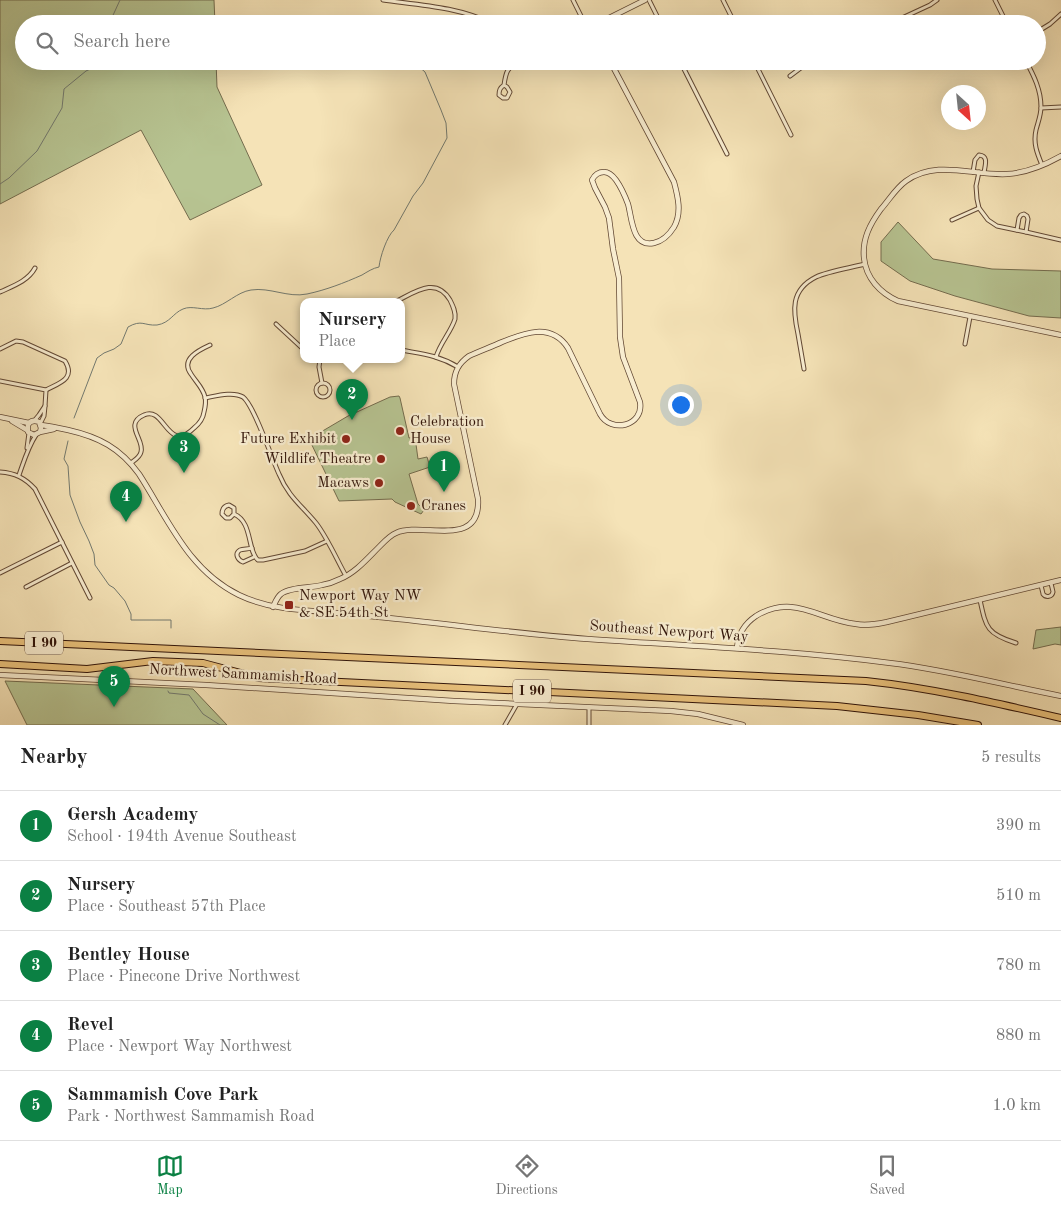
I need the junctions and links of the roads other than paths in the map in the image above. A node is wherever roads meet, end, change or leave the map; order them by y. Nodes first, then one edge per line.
1 (383, 0) edge
2 (573, 0) edge
3 (647, 0) edge
4 (723, 0) edge
5 (937, 0) edge
6 (995, 0) edge
7 (1061, 14) edge
8 (474, 15) edge
9 (580, 15) edge
10 (616, 15) edge
11 (656, 15) edge
12 (730, 15) edge
13 (908, 15) edge
14 (1002, 15) edge
15 (1046, 26) edge
16 (508, 70) edge
17 (615, 70) edge
18 (685, 70) edge
19 (758, 70) edge
20 (798, 70) edge
21 (1030, 70) edge
22 (790, 76) dead end
23 (504, 85) dead end
24 (1061, 107) edge
25 (1041, 108) junction
26 (791, 135) dead end
27 (727, 154) dead end
28 (1061, 156) edge
29 (1042, 165) junction
30 (979, 172) junction
31 (979, 208) junction
32 (952, 220) dead end
33 (1017, 230) junction
34 (1026, 232) junction
35 (1061, 240) edge
36 (865, 264) junction
37 (35, 268) dead end
38 (0, 292) edge
39 (403, 298) edge
40 (970, 317) junction
41 (276, 324) dead end
42 (1061, 335) edge
43 (965, 344) dead end
44 (210, 345) dead end
45 (300, 346) edge
46 (0, 349) edge
47 (405, 351) edge
48 (436, 356) junction
49 (319, 363) edge
50 (458, 367) junction
51 (804, 369) dead end
52 (0, 381) edge
53 (322, 383) junction
54 (46, 390) junction
55 (205, 398) junction
56 (45, 406) junction
57 (0, 417) edge
58 (9, 420) junction
59 (31, 422) junction
60 (41, 425) junction
61 (60, 428) junction
62 (28, 431) junction
63 (38, 434) junction
64 (26, 454) junction
65 (131, 463) junction
66 (0, 472) edge
67 (19, 475) junction
68 (234, 514) junction
69 (326, 541) junction
70 (62, 542) junction
71 (252, 548) junction
72 (254, 557) junction
73 (72, 563) junction
74 (0, 573) edge
75 (346, 577) junction
76 (1061, 580) edge
77 (1051, 583) junction
78 (1041, 585) junction
79 (26, 587) dead end
80 (90, 598) dead end
81 (980, 600) junction
82 (273, 607) junction
83 (0, 640) edge
84 (1016, 643) dead end
85 (737, 648) junction
86 (0, 664) edge
87 (0, 675) edge
88 (1061, 696) edge
89 (517, 704) junction
90 (589, 708) junction
91 (1061, 718) edge
92 (505, 725) edge
93 (589, 725) edge
94 (743, 725) edge
95 (978, 725) edge

1 - 8 street
2 - 9 street
3 - 10 street
3 - 11 street
4 - 12 street
5 - 13 street
6 - 14 street
7 - 15 street
16 - 23 street
17 - 50 street
18 - 27 street
19 - 26 street
20 - 22 street
21 - 25 street
24 - 25 street
25 - 29 street
28 - 29 street
29 - 30 street
30 - 30 street
30 - 31 street
30 - 36 street
31 - 32 street
31 - 33 street
33 - 34 street
33 - 34 street
34 - 35 street
36 - 40 street
36 - 51 street
37 - 38 street
39 - 48 street
40 - 42 street
40 - 43 street
41 - 45 street
44 - 55 street
46 - 54 street
47 - 48 street
48 - 50 street
49 - 53 street
50 - 75 street
52 - 54 street
53 - 53 street
54 - 56 street
55 - 65 street
55 - 69 street
56 - 59 street
56 - 60 street
57 - 58 street
58 - 59 street
58 - 62 street
59 - 60 street
59 - 62 street
60 - 61 street, Southeast Newport Way
60 - 63 street
61 - 63 street
61 - 65 street, Southeast Newport Way
62 - 63 street
62 - 64 street
63 - 64 street
64 - 67 street
65 - 82 street, Southeast Newport Way
66 - 67 street
67 - 70 street
68 - 68 street
68 - 71 street
69 - 72 street
69 - 75 street
70 - 73 street
70 - 74 street
71 - 72 street
71 - 72 street
73 - 79 street
73 - 80 street
75 - 82 street
76 - 77 street
77 - 78 street
77 - 78 street
78 - 81 street
81 - 84 street
81 - 85 street
82 - 85 street, Southeast Newport Way
83 - 91 highway, I 90
85 - 88 street, Southeast Newport Way
86 - 95 highway, I 90
87 - 89 street, Northwest Sammamish Road
89 - 90 street, Northwest Sammamish Road
89 - 92 street
90 - 93 street
90 - 94 street, Northwest Sammamish Road

